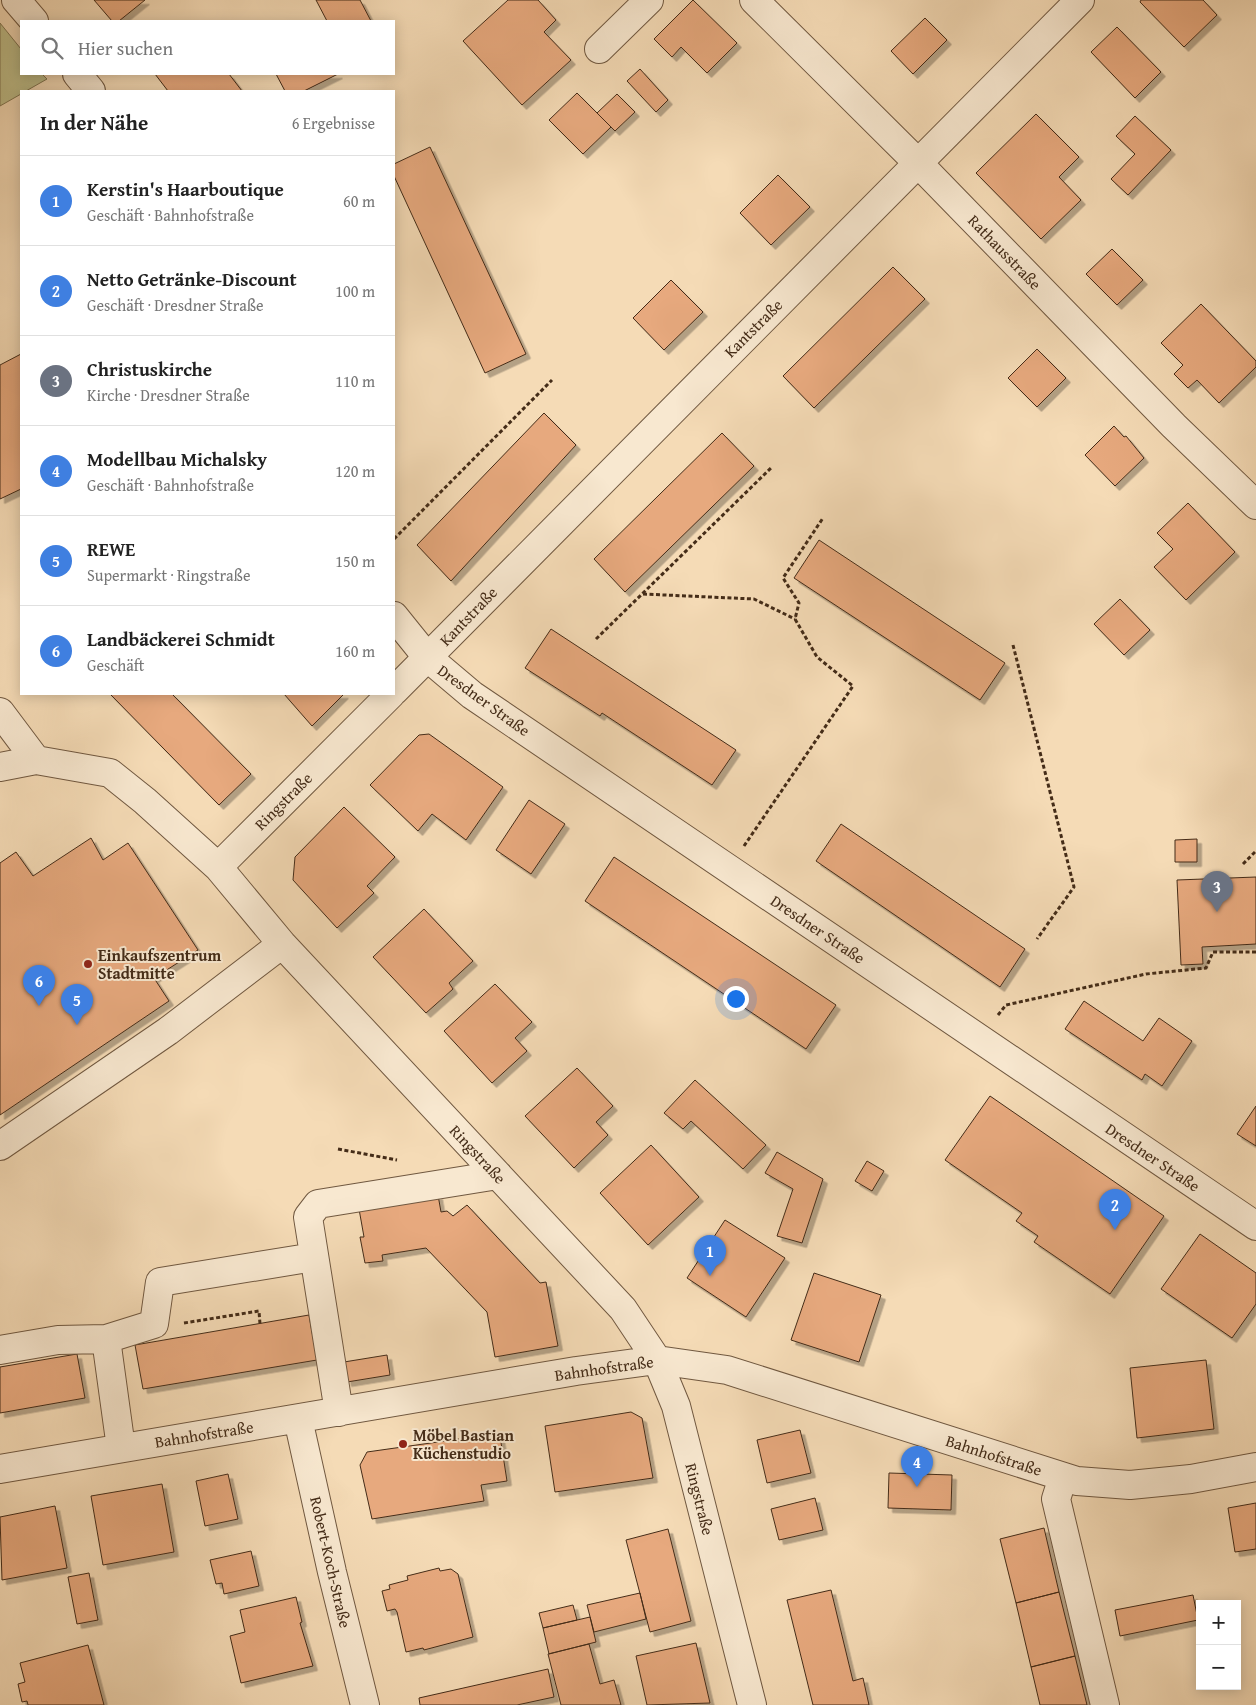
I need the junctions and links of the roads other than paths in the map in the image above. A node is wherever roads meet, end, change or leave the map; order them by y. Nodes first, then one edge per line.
1 (16, 0) edge
2 (649, 0) edge
3 (754, 0) edge
4 (1080, 0) edge
5 (33, 20) edge
6 (599, 49) dead end
7 (78, 75) edge
8 (90, 90) edge
9 (917, 162) junction
10 (1256, 505) edge
11 (395, 617) edge
12 (427, 657) junction
13 (395, 690) edge
14 (390, 695) edge
15 (0, 712) edge
16 (36, 760) junction
17 (0, 767) edge
18 (218, 867) junction
19 (282, 944) junction
20 (0, 1146) edge
21 (498, 1175) junction
22 (1256, 1226) edge
23 (314, 1258) junction
24 (106, 1339) junction
25 (0, 1350) edge
26 (656, 1360) junction
27 (339, 1412) junction
28 (298, 1419) junction
29 (121, 1448) junction
30 (1256, 1467) edge
31 (0, 1469) edge
32 (1063, 1476) junction
33 (365, 1705) edge
34 (752, 1705) edge
35 (1105, 1705) edge

1 - 5 street
2 - 6 street
3 - 9 street, Rathausstraße
4 - 9 street, Kantstraße
7 - 8 street
9 - 10 street, Rathausstraße
9 - 12 street, Kantstraße
11 - 12 street, Dresdner Straße
12 - 13 street
12 - 22 street, Dresdner Straße
14 - 18 street, Ringstraße
15 - 16 street
16 - 17 street
16 - 18 street
18 - 19 street, Ringstraße
19 - 20 street
19 - 21 street, Ringstraße
21 - 23 street
21 - 26 street, Ringstraße
23 - 24 street
23 - 27 street
24 - 25 street
24 - 29 street
26 - 27 street, Bahnhofstraße
26 - 32 street, Bahnhofstraße
26 - 34 street, Ringstraße
27 - 28 street, Bahnhofstraße
28 - 29 street, Bahnhofstraße
28 - 33 street, Robert-Koch-Straße
29 - 31 street, Bahnhofstraße
30 - 32 street, Bahnhofstraße
32 - 35 street

